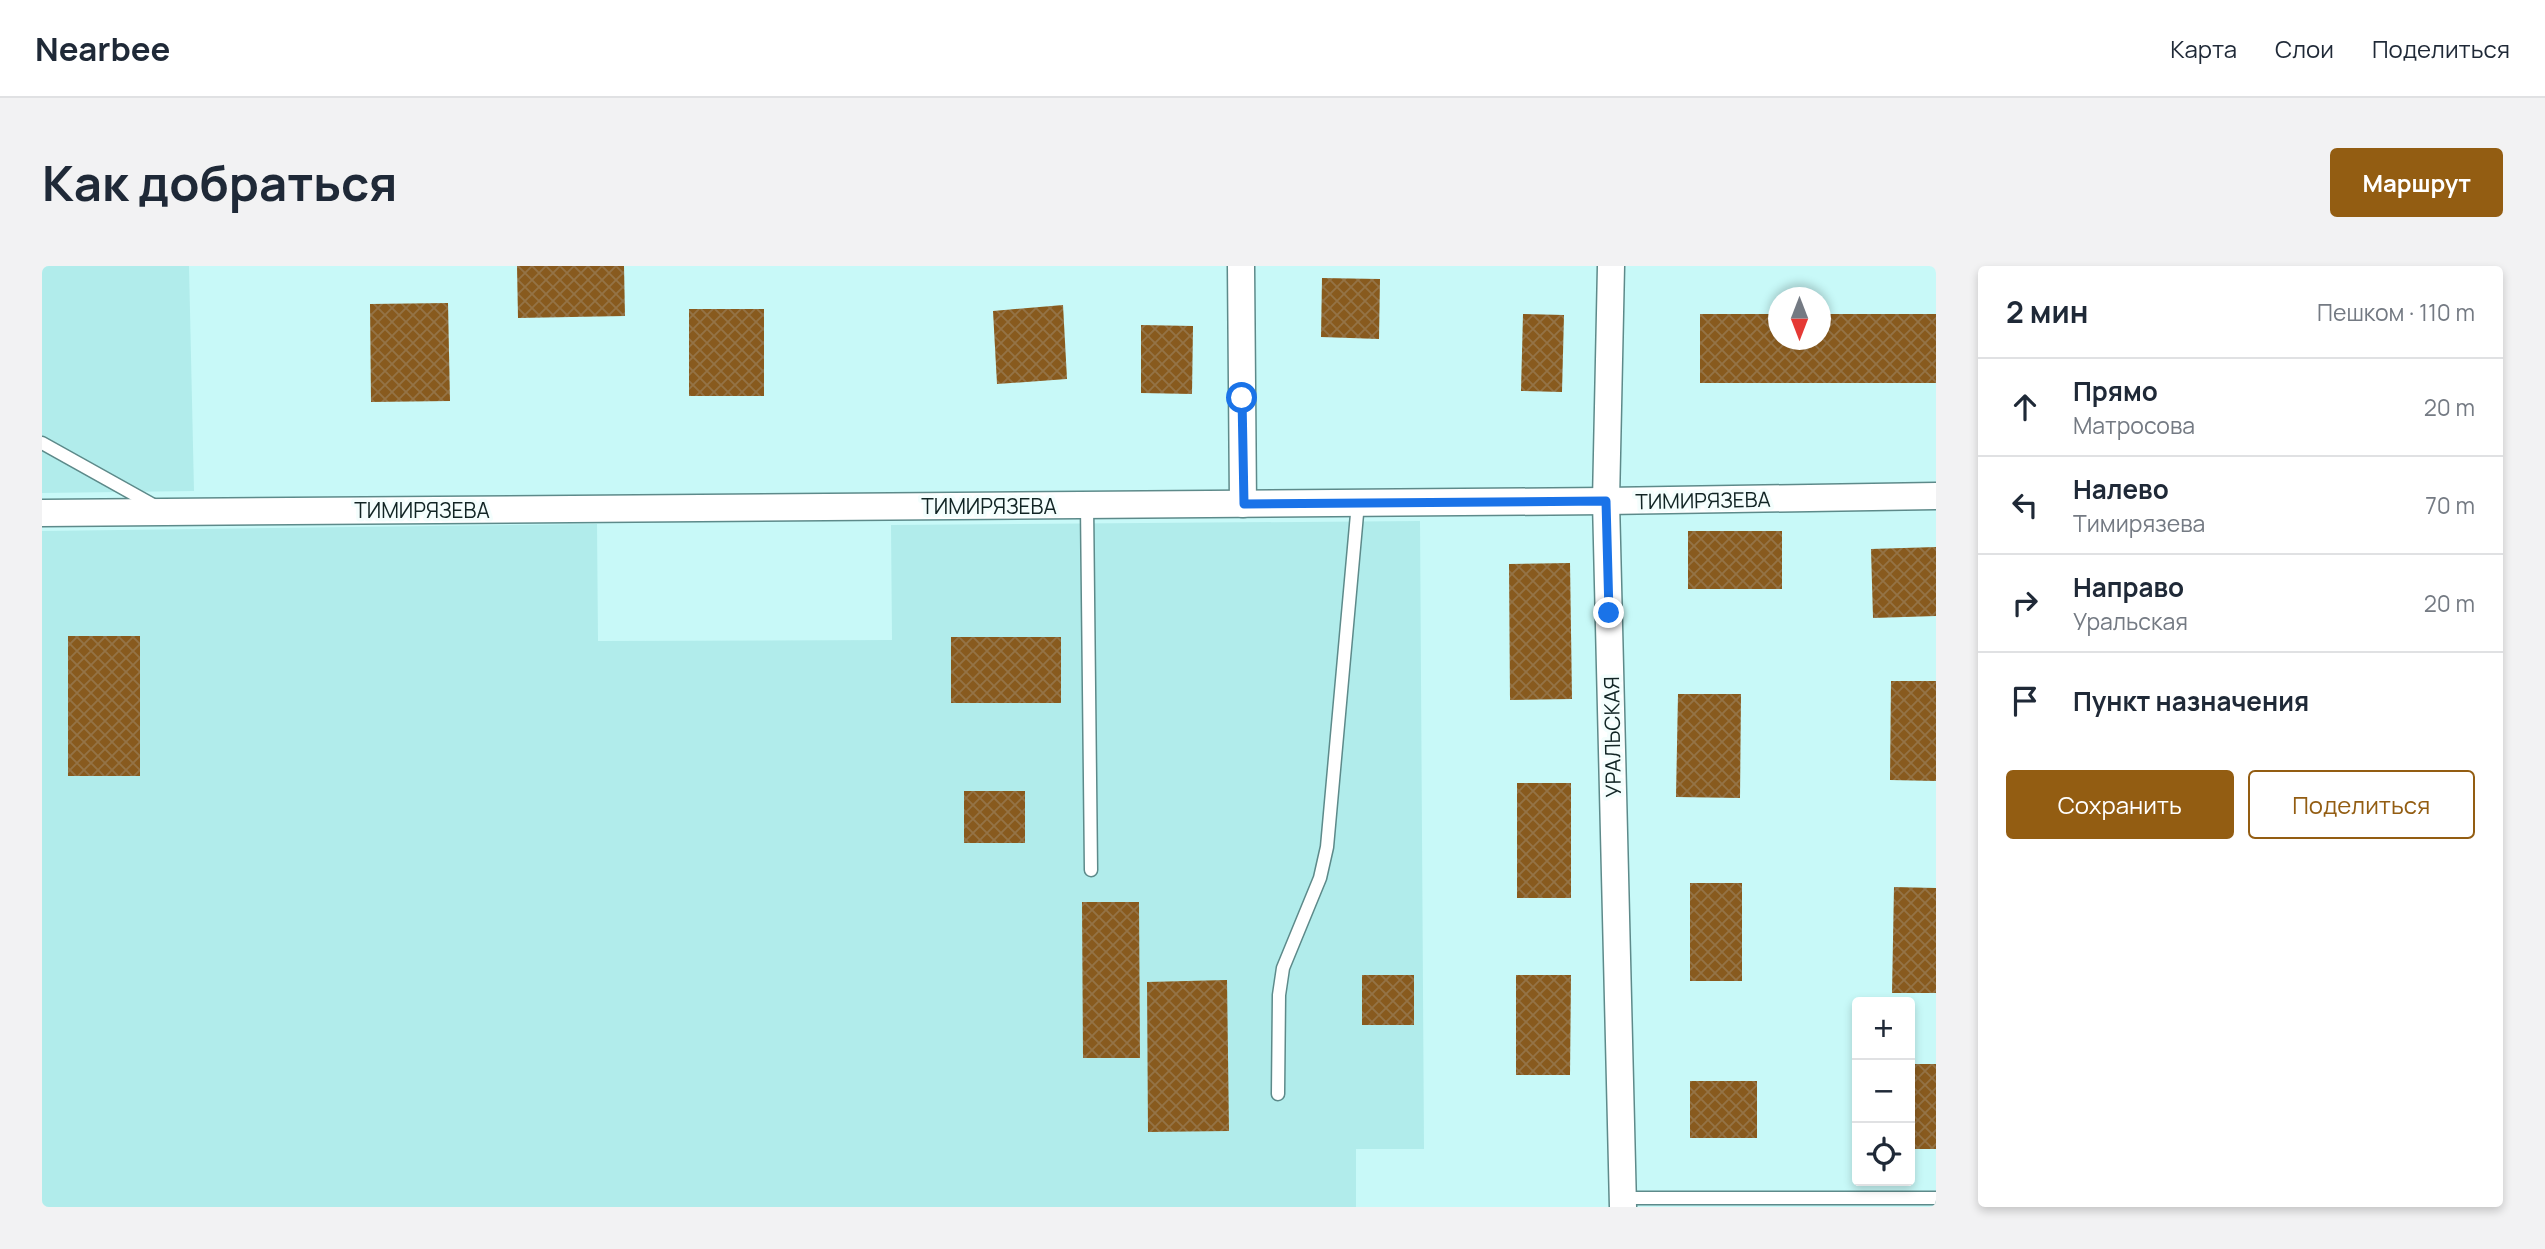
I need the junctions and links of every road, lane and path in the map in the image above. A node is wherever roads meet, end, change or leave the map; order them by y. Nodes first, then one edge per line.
1 (1241, 266) edge
2 (1611, 266) edge
3 (42, 443) edge
4 (1936, 496) edge
5 (1606, 501) junction
6 (1358, 503) junction
7 (1244, 504) junction
8 (1087, 505) junction
9 (165, 512) junction
10 (42, 513) edge
11 (1091, 870) dead end
12 (1278, 1094) dead end
13 (1936, 1198) edge
14 (1623, 1202) edge

1 - 7 street
2 - 5 street, УРАЛЬСКАЯ
3 - 9 lane
4 - 5 street, ТИМИРЯЗЕВА
5 - 6 street, ТИМИРЯЗЕВА
5 - 14 street, УРАЛЬСКАЯ
6 - 7 street, ТИМИРЯЗЕВА
6 - 12 lane
7 - 8 street, ТИМИРЯЗЕВА
8 - 9 street, ТИМИРЯЗЕВА
8 - 11 lane
9 - 10 street, ТИМИРЯЗЕВА
13 - 14 lane

